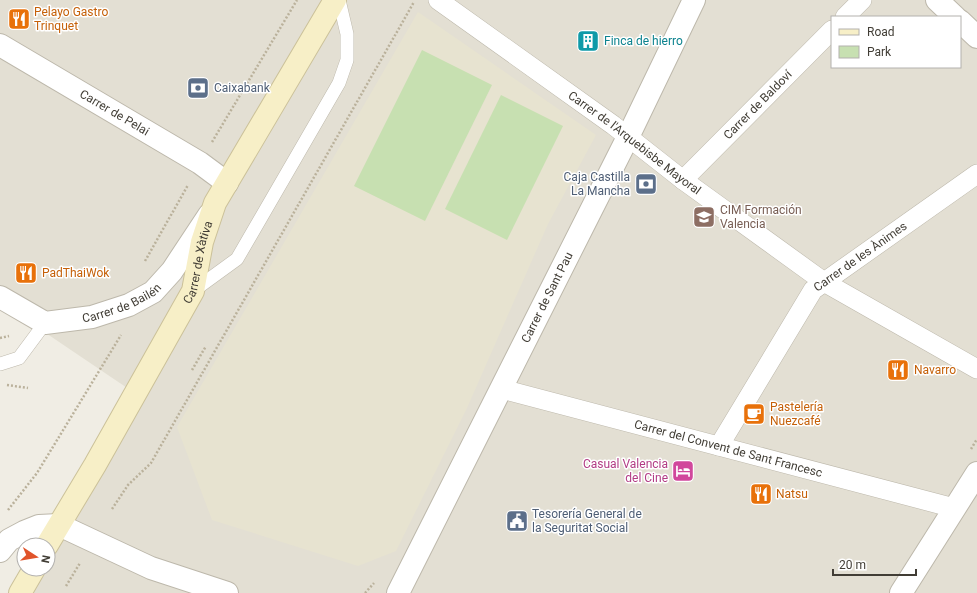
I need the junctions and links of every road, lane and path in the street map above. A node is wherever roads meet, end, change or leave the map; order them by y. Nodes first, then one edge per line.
1 (335, 0) edge
2 (339, 0) edge
3 (415, 0) edge
4 (438, 0) edge
5 (694, 0) edge
6 (862, 0) edge
7 (936, 0) edge
8 (846, 16) edge
9 (954, 16) edge
10 (961, 22) edge
11 (831, 31) edge
12 (977, 37) edge
13 (0, 45) edge
14 (628, 137) junction
15 (977, 174) edge
16 (683, 180) junction
17 (227, 183) junction
18 (211, 212) junction
19 (824, 282) junction
20 (193, 291) junction
21 (0, 297) edge
22 (45, 323) junction
23 (12, 335) dead end
24 (0, 338) edge
25 (206, 346) dead end
26 (0, 364) edge
27 (977, 369) edge
28 (192, 370) dead end
29 (0, 384) edge
30 (28, 388) dead end
31 (502, 389) junction
32 (56, 441) dead end
33 (719, 446) junction
34 (977, 473) edge
35 (954, 508) junction
36 (112, 510) dead end
37 (5, 514) dead end
38 (59, 525) junction
39 (52, 537) edge
40 (0, 551) edge
41 (83, 558) dead end
42 (29, 577) edge
43 (66, 586) dead end
44 (20, 593) edge
45 (227, 593) edge
46 (398, 593) edge
47 (901, 593) edge

1 - 17 main road, Carrer de Xàtiva
2 - 20 lane
3 - 36 path
4 - 14 street, Carrer de l'Arquebisbe Mayoral
5 - 14 street, Carrer de Sant Pau
6 - 8 street
7 - 9 street
10 - 12 street
11 - 16 street, Carrer de Baldoví
13 - 17 street, Carrer de Pelai
14 - 16 street, Carrer de l'Arquebisbe Mayoral
14 - 31 street, Carrer de Sant Pau
15 - 19 street, Carrer de les Ànimes
16 - 19 street, Carrer de l'Arquebisbe Mayoral
17 - 18 main road, Carrer de Xàtiva
18 - 20 main road, Carrer de Xàtiva
18 - 22 street, Carrer de Bailén
19 - 27 street, Carrer de l'Arquebisbe Mayoral
19 - 33 street, Carrer de les Ànimes
20 - 38 main road, Carrer de Xàtiva
21 - 22 street
22 - 26 lane
23 - 24 path
25 - 28 path
29 - 30 path
31 - 33 street, Carrer del Convent de Sant Francesc
31 - 46 street, Carrer de Sant Pau
32 - 37 path
33 - 35 street, Carrer del Convent de Sant Francesc
34 - 35 street
35 - 47 street
38 - 39 main road, Carrer de Xàtiva
38 - 40 street
38 - 45 street
41 - 43 path
42 - 44 main road

